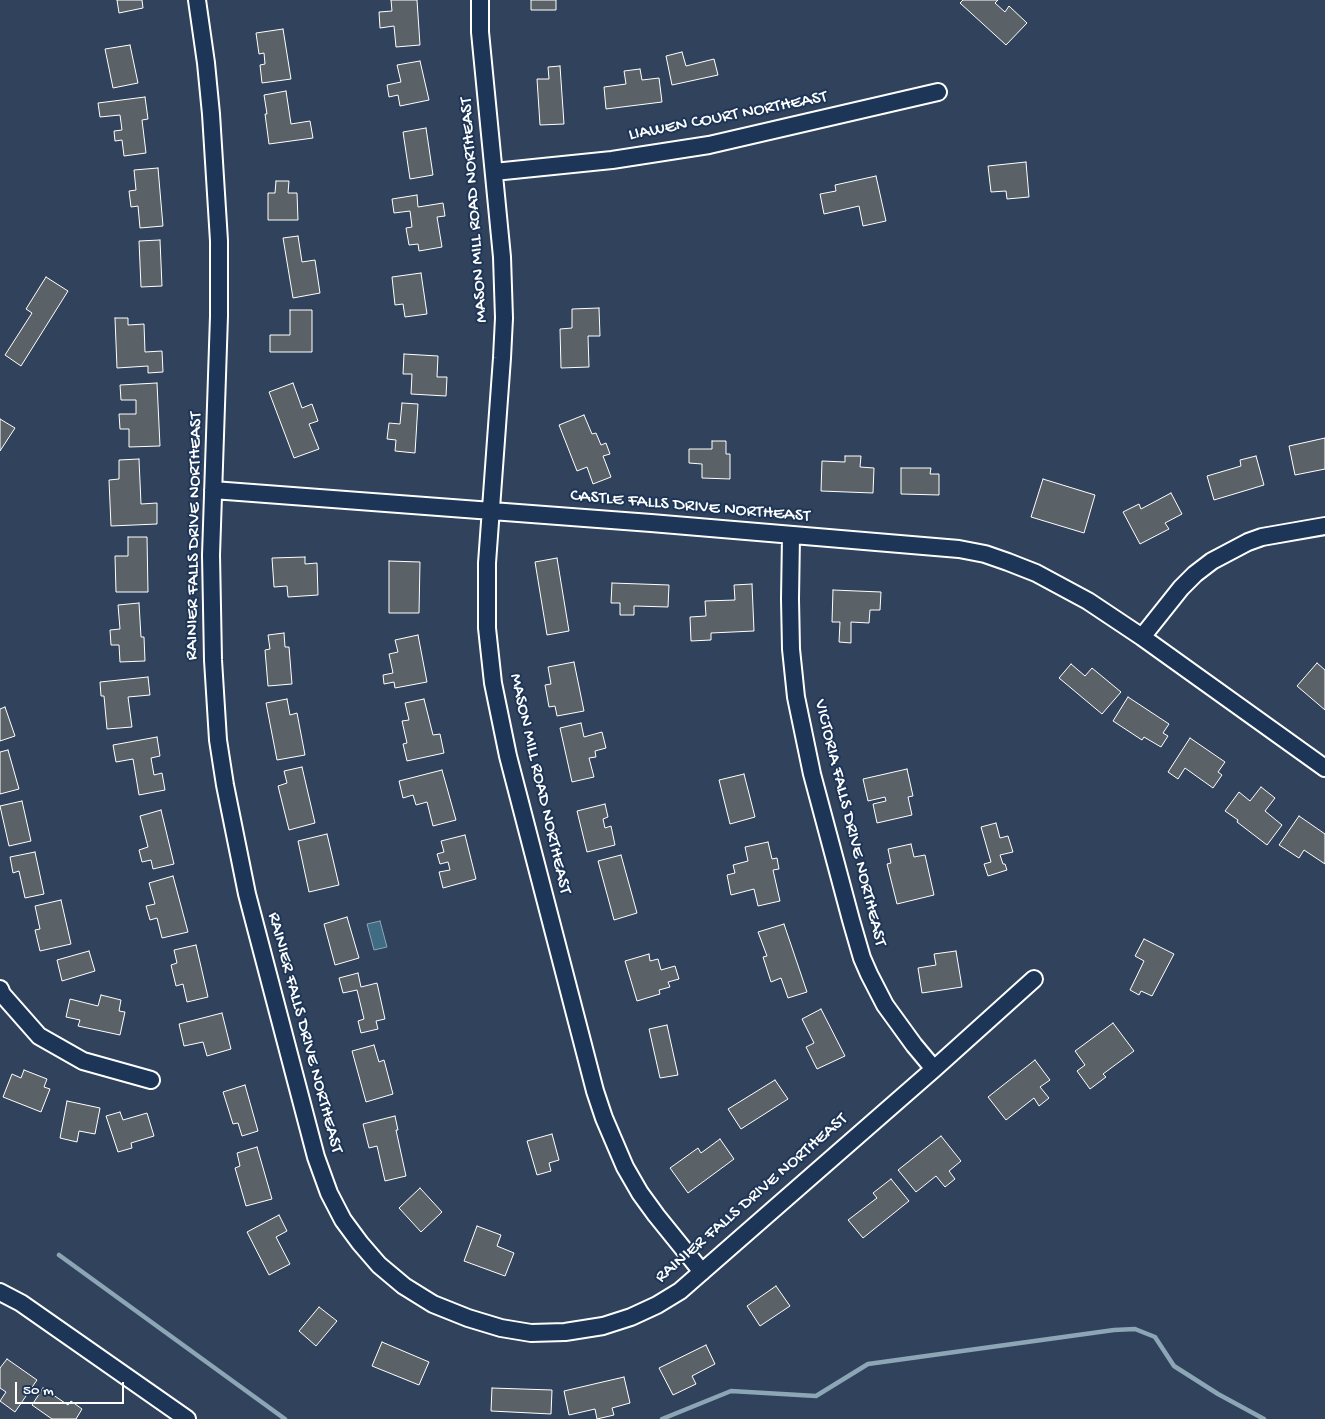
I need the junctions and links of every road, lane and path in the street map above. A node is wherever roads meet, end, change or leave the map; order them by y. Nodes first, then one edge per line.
1 (197, 0) edge
2 (480, 0) edge
3 (938, 92) dead end
4 (494, 172) junction
5 (213, 490) junction
6 (490, 511) junction
7 (1325, 526) edge
8 (791, 536) junction
9 (1142, 638) junction
10 (1325, 768) edge
11 (1034, 979) dead end
12 (0, 990) edge
13 (934, 1069) junction
14 (151, 1080) dead end
15 (702, 1272) junction
16 (0, 1292) edge
17 (187, 1419) edge

1 - 5 street, RAINIER FALLS DRIVE NORTHEAST
2 - 4 street, MASON MILL ROAD NORTHEAST
3 - 4 street, LIAWEN COURT NORTHEAST
4 - 6 street, MASON MILL ROAD NORTHEAST
5 - 6 street, CASTLE FALLS DRIVE NORTHEAST
5 - 15 street, RAINIER FALLS DRIVE NORTHEAST
6 - 8 street, CASTLE FALLS DRIVE NORTHEAST
6 - 15 street, MASON MILL ROAD NORTHEAST
7 - 9 street
8 - 9 street, CASTLE FALLS DRIVE NORTHEAST
8 - 13 street, VICTORIA FALLS DRIVE NORTHEAST
9 - 10 street, CASTLE FALLS DRIVE NORTHEAST
11 - 13 street, RAINIER FALLS DRIVE NORTHEAST
12 - 14 street
13 - 15 street, RAINIER FALLS DRIVE NORTHEAST
16 - 17 street

